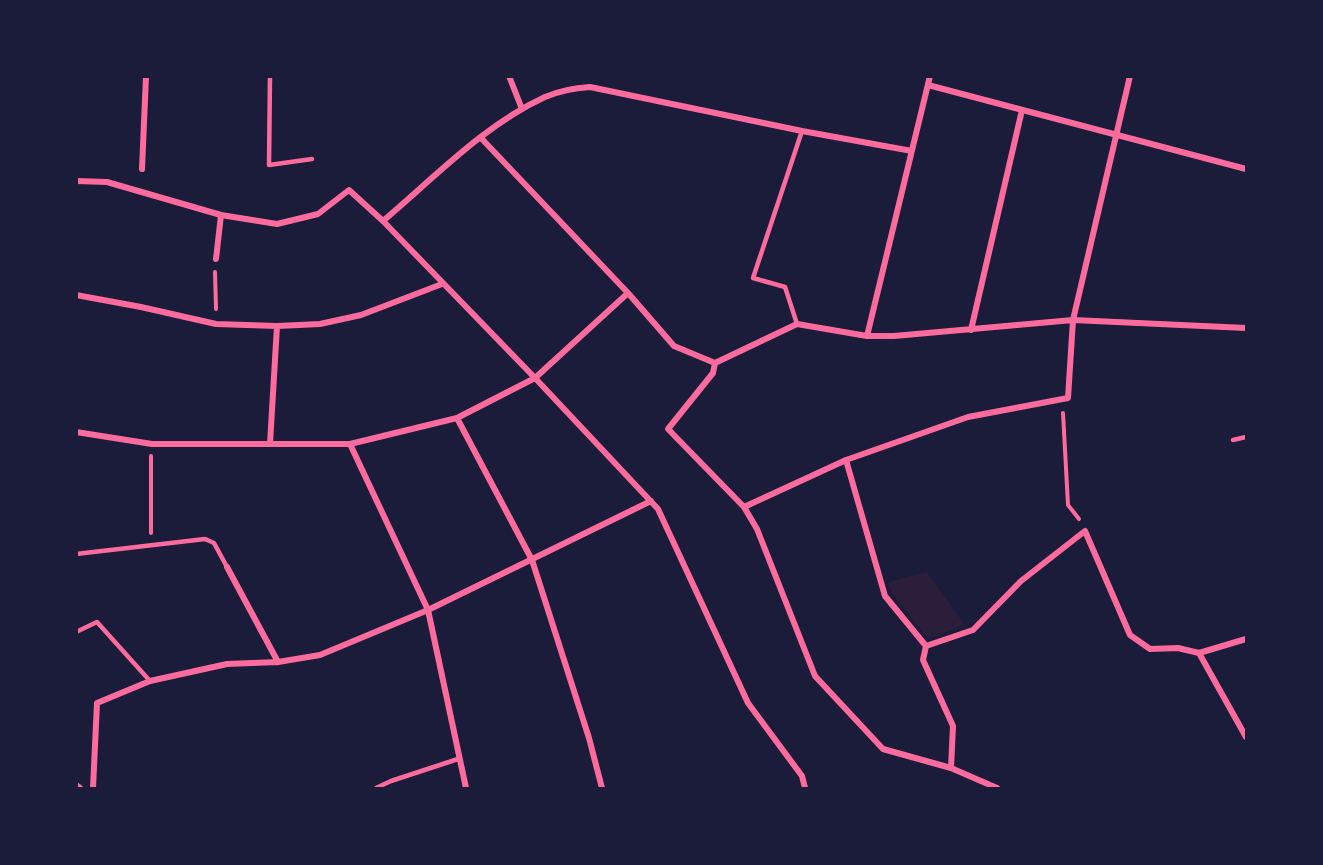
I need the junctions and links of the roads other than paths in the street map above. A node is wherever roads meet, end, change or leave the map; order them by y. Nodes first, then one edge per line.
1 (146, 76) edge
2 (270, 76) edge
3 (509, 76) edge
4 (930, 76) edge
5 (1130, 76) edge
6 (928, 86) junction
7 (522, 109) junction
8 (1022, 110) junction
9 (802, 131) junction
10 (1116, 135) junction
11 (481, 138) junction
12 (912, 151) junction
13 (312, 159) dead end
14 (1246, 169) edge
15 (142, 170) dead end
16 (76, 181) edge
17 (221, 215) junction
18 (383, 221) junction
19 (216, 259) dead end
20 (442, 284) junction
21 (628, 293) junction
22 (76, 295) edge
23 (1073, 320) junction
24 (797, 324) junction
25 (277, 326) junction
26 (1246, 328) edge
27 (970, 330) junction
28 (867, 336) junction
29 (715, 363) junction
30 (535, 378) junction
31 (457, 418) junction
32 (76, 432) edge
33 (1246, 437) edge
34 (1233, 440) dead end
35 (270, 444) junction
36 (350, 444) junction
37 (846, 460) junction
38 (651, 501) junction
39 (744, 507) junction
40 (76, 554) edge
41 (532, 560) junction
42 (227, 567) joint
43 (428, 610) junction
44 (76, 632) edge
45 (1246, 639) edge
46 (926, 646) junction
47 (1199, 653) junction
48 (278, 662) junction
49 (150, 681) junction
50 (1246, 737) edge
51 (458, 759) junction
52 (951, 768) junction
53 (76, 785) edge
54 (80, 789) edge
55 (93, 789) edge
56 (376, 789) edge
57 (466, 789) edge
58 (602, 789) edge
59 (805, 789) edge
60 (997, 789) edge

1 - 15 street
2 - 13 lane
3 - 7 street
4 - 6 street
5 - 10 street
6 - 8 street
6 - 12 street
7 - 9 street
7 - 11 street
8 - 10 street
8 - 27 street
9 - 12 street
9 - 24 lane
10 - 14 street
10 - 23 street
11 - 18 street
11 - 21 street
12 - 28 street
16 - 17 street
17 - 18 street
17 - 19 street
18 - 20 street
20 - 25 street
20 - 30 street
21 - 29 street
21 - 30 street
22 - 25 street
23 - 26 street
23 - 27 street
23 - 37 street
24 - 28 street
24 - 29 street
25 - 35 street
27 - 28 street
29 - 39 street
30 - 31 street
30 - 38 street
31 - 36 street
31 - 41 street
32 - 35 street
33 - 34 lane
35 - 36 street
36 - 43 street
37 - 39 street
37 - 46 street
38 - 41 street
38 - 59 street
39 - 52 street
40 - 42 lane
41 - 43 street
41 - 58 street
42 - 48 street
43 - 48 street
43 - 51 street
44 - 49 lane
45 - 47 street
46 - 47 street
46 - 52 street
47 - 50 street
48 - 49 street
49 - 55 street
51 - 56 lane
51 - 57 street
52 - 60 street
53 - 54 street

